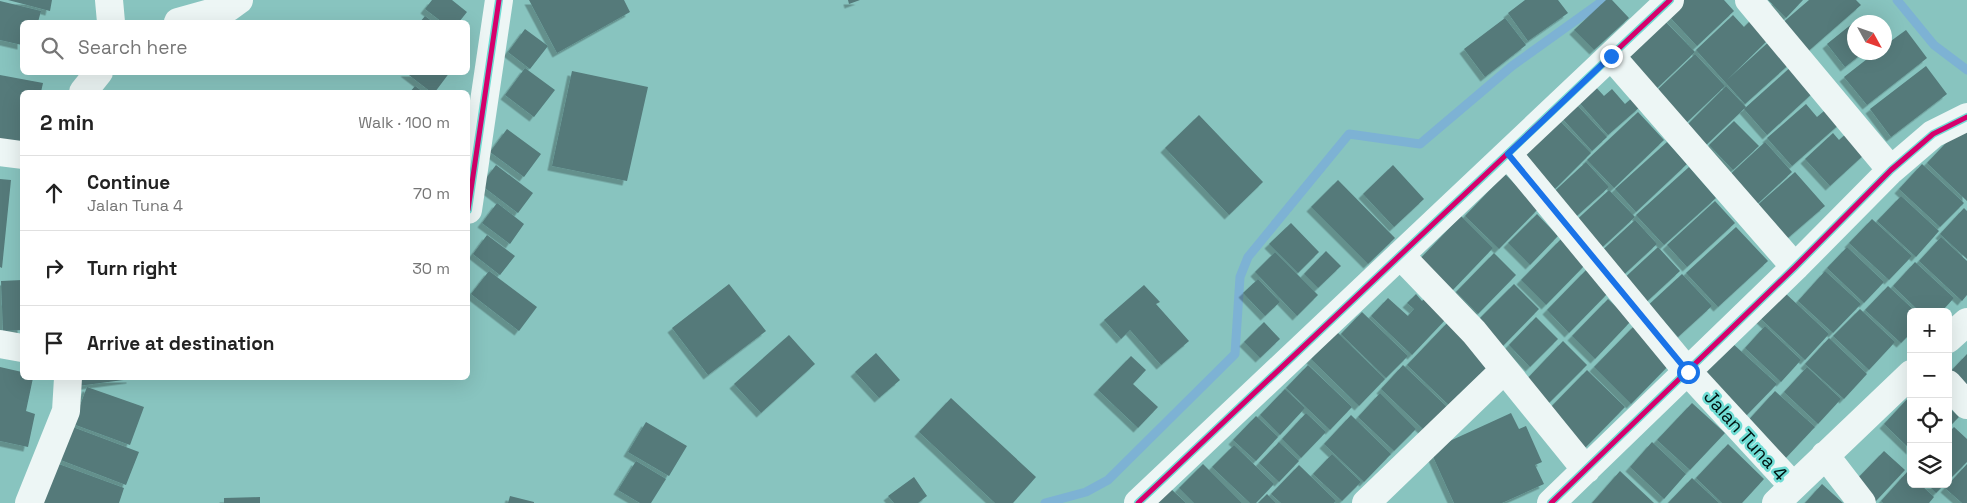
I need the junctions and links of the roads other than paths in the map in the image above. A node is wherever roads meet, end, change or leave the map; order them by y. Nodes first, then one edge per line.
1 (109, 0) edge
2 (239, 0) edge
3 (499, 0) edge
4 (1670, 0) edge
5 (1749, 0) edge
6 (111, 20) edge
7 (185, 20) edge
8 (1611, 56) junction
9 (97, 75) edge
10 (85, 90) edge
11 (1967, 117) edge
12 (0, 152) edge
13 (1508, 154) junction
14 (20, 155) edge
15 (1891, 170) junction
16 (470, 196) edge
17 (1400, 254) junction
18 (1795, 267) junction
19 (1967, 322) edge
20 (1952, 335) edge
21 (0, 344) edge
22 (20, 348) edge
23 (1504, 370) junction
24 (1688, 372) junction
25 (1907, 378) edge
26 (68, 380) edge
27 (1952, 388) edge
28 (1967, 405) edge
29 (1825, 455) junction
30 (1586, 470) junction
31 (1784, 494) edge
32 (29, 503) edge
33 (1138, 503) edge
34 (1366, 503) edge
35 (1551, 503) edge
36 (1862, 503) edge

1 - 6 street
2 - 7 street
3 - 16 street
4 - 8 street
5 - 15 street
8 - 13 street
8 - 18 street
9 - 10 street
11 - 15 street
12 - 14 street
13 - 17 street
13 - 24 street, Jalan Tuna 4
15 - 18 street
17 - 23 street
17 - 33 street
18 - 24 street
19 - 20 street
21 - 22 street
23 - 30 street
23 - 34 street
24 - 30 street
24 - 31 street, Jalan Tuna 4
25 - 29 street
26 - 32 street
27 - 28 street
29 - 31 street
29 - 36 street
30 - 35 street

